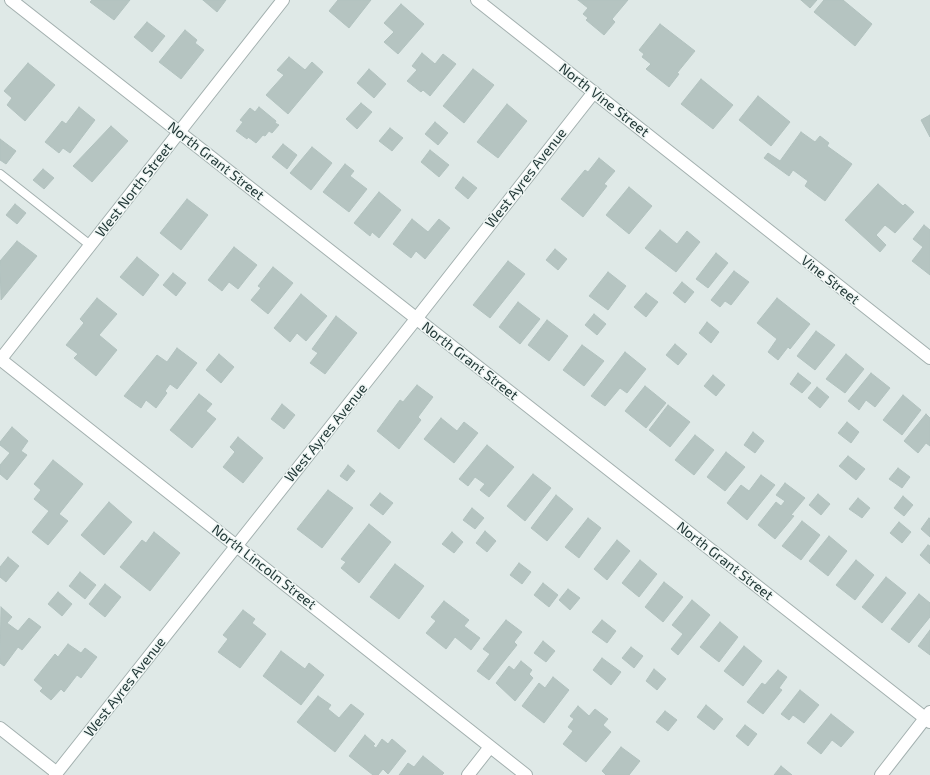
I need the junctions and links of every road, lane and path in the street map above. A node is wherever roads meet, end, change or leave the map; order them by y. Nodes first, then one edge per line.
1 (11, 0) edge
2 (283, 0) edge
3 (478, 0) edge
4 (594, 92) junction
5 (179, 132) junction
6 (0, 174) edge
7 (731, 200) joint
8 (90, 245) junction
9 (416, 319) junction
10 (930, 358) edge
11 (0, 360) edge
12 (236, 545) junction
13 (928, 717) edge
14 (0, 728) edge
15 (490, 747) junction
16 (56, 774) edge
17 (468, 775) edge
18 (526, 775) edge
19 (880, 775) edge

1 - 5 street, North Grant Street
2 - 5 street, West North Street
3 - 4 street, North Vine Street
4 - 7 street, North Vine Street
4 - 9 street, West Ayres Avenue
5 - 8 street, West North Street
5 - 9 street, North Grant Street
6 - 8 lane
7 - 10 street, Vine Street
8 - 11 street, West North Street
9 - 12 street, West Ayres Avenue
9 - 13 street, North Grant Street
11 - 12 street, North Lincoln Street
12 - 15 street, North Lincoln Street
12 - 16 street, West Ayres Avenue
13 - 19 street
14 - 16 street
15 - 17 street
15 - 18 street, North Lincoln Street

